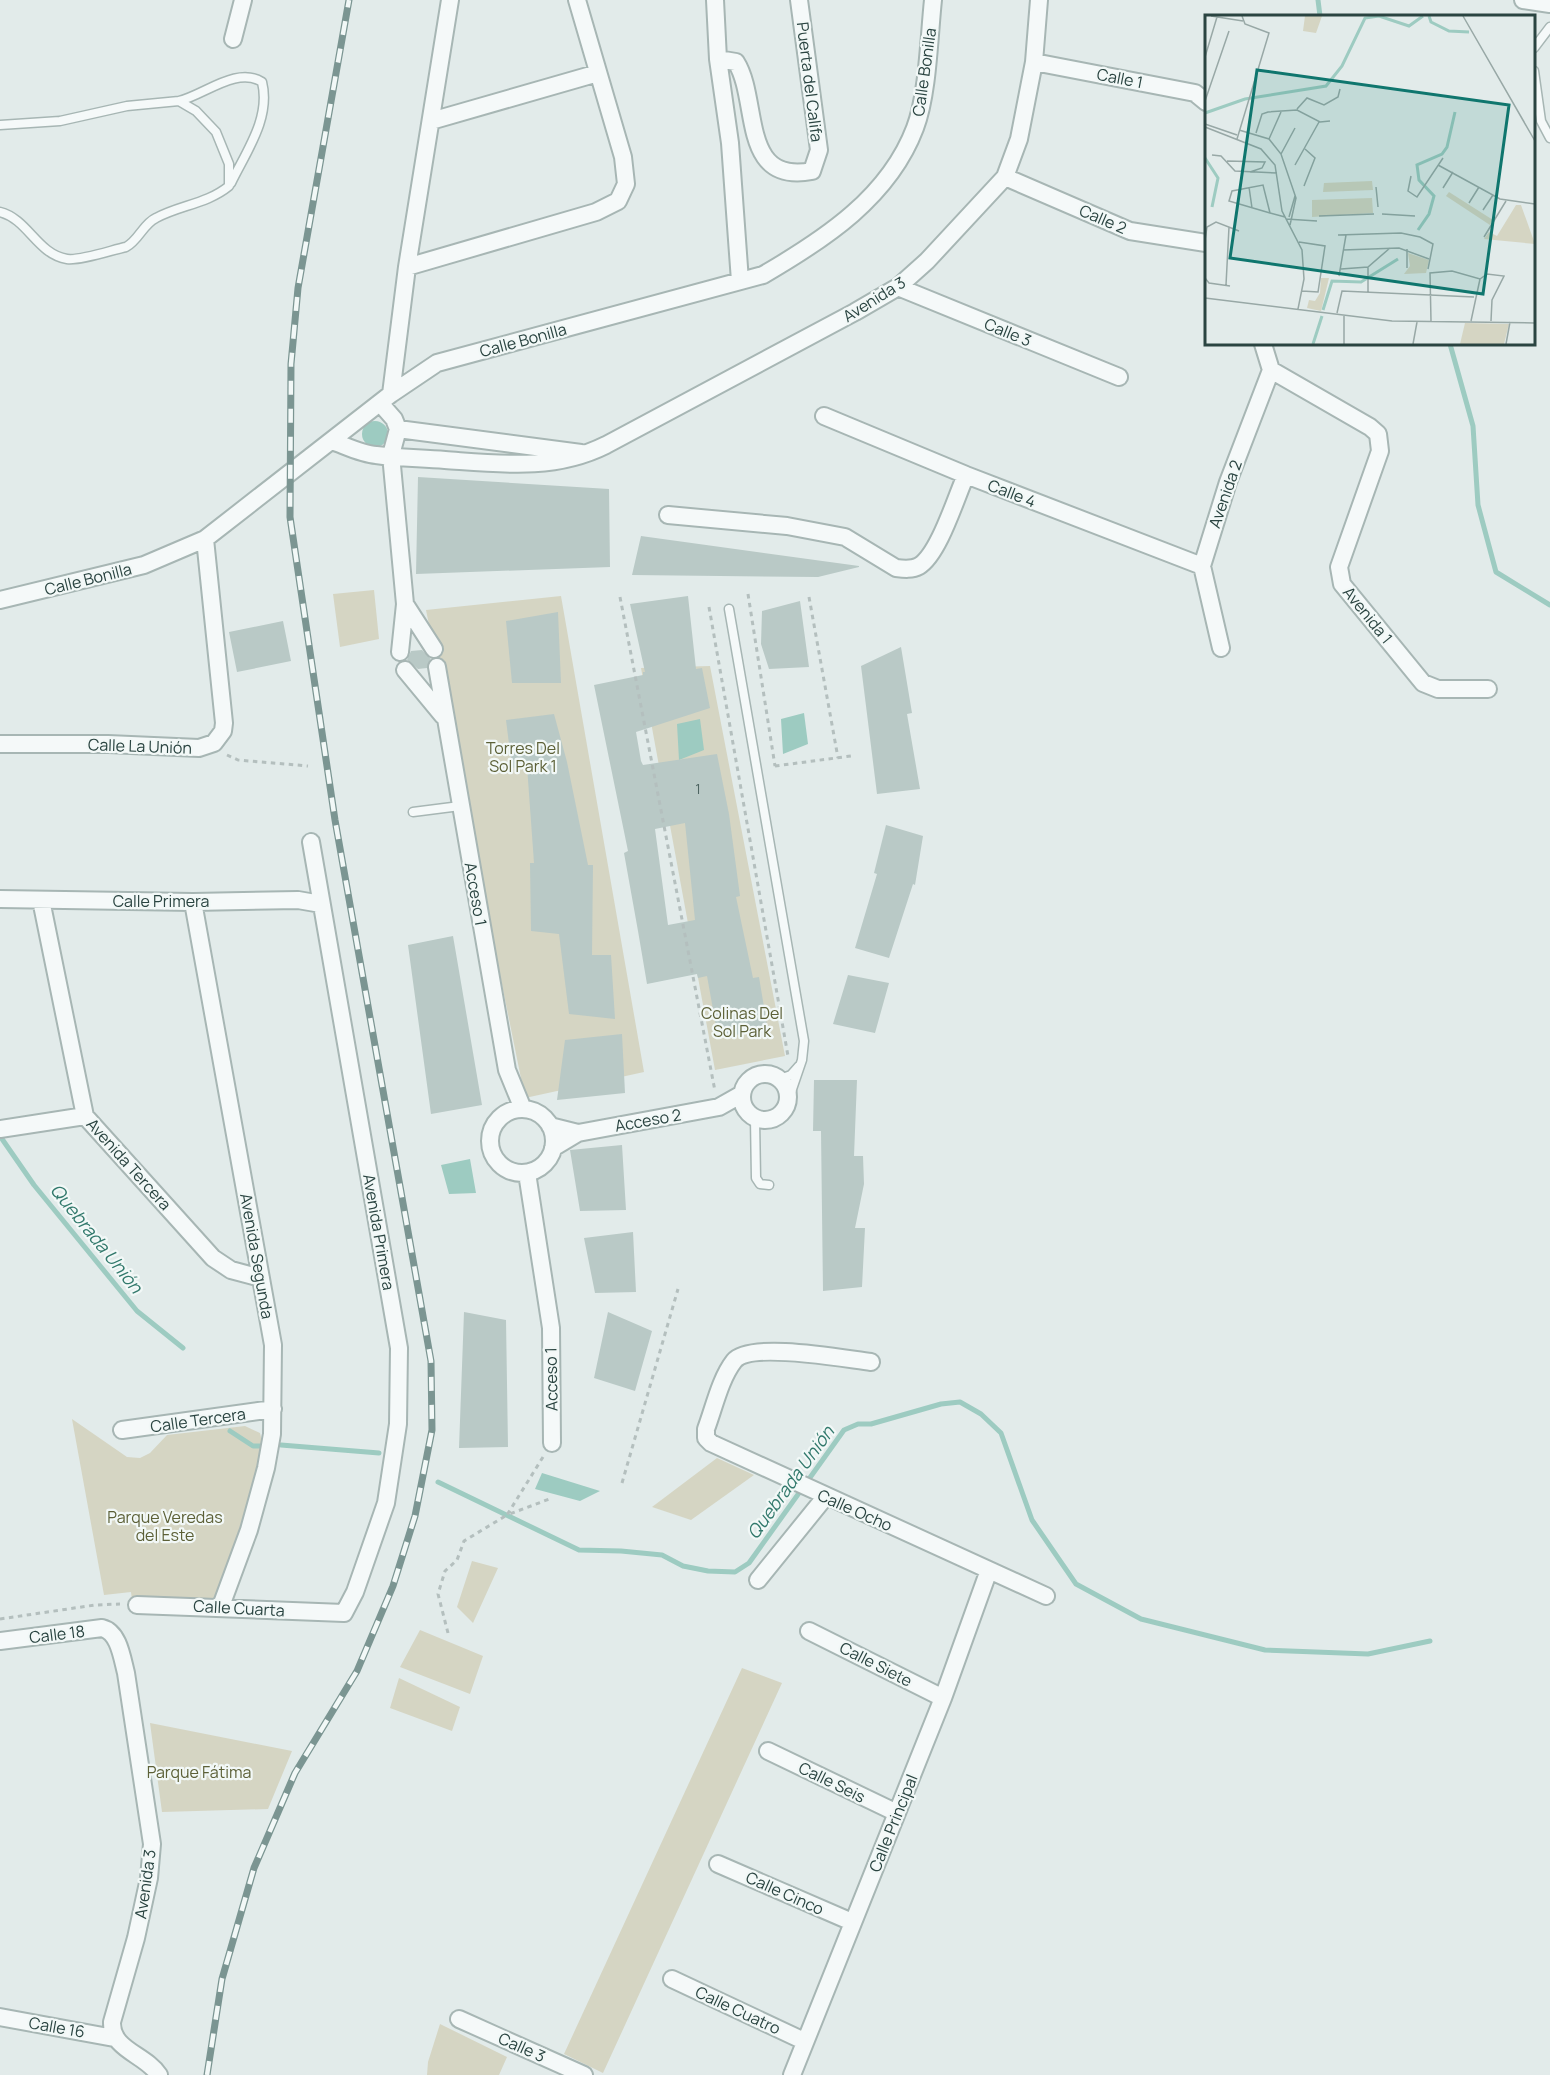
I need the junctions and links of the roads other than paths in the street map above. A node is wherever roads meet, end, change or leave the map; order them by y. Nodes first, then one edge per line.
1 (243, 0) edge
2 (450, 0) edge
3 (577, 0) edge
4 (715, 0) edge
5 (799, 0) edge
6 (933, 0) edge
7 (1039, 0) edge
8 (1523, 0) edge
9 (1550, 4) edge
10 (1550, 27) edge
11 (233, 39) dead end
12 (1535, 46) edge
13 (718, 59) junction
14 (1034, 62) junction
15 (598, 73) junction
16 (1535, 84) edge
17 (1205, 100) edge
18 (179, 101) junction
19 (431, 121) junction
20 (0, 125) edge
21 (1550, 138) edge
22 (1005, 177) junction
23 (229, 186) junction
24 (0, 212) edge
25 (1205, 243) edge
26 (407, 267) junction
27 (740, 281) junction
28 (898, 287) junction
29 (1263, 345) edge
30 (1271, 370) junction
31 (1119, 377) dead end
32 (386, 398) junction
33 (824, 416) dead end
34 (398, 429) junction
35 (332, 441) junction
36 (588, 454) junction
37 (391, 455) junction
38 (966, 475) junction
39 (668, 515) dead end
40 (205, 539) junction
41 (1202, 566) junction
42 (0, 600) edge
43 (405, 604) junction
44 (729, 609) dead end
45 (1221, 648) dead end
46 (434, 649) dead end
47 (400, 652) dead end
48 (437, 667) dead end
49 (405, 670) dead end
50 (1488, 689) dead end
51 (445, 719) junction
52 (0, 744) edge
53 (460, 806) junction
54 (413, 812) dead end
55 (311, 842) dead end
56 (0, 899) edge
57 (41, 900) junction
58 (192, 902) junction
59 (321, 904) junction
60 (802, 1060) junction
61 (507, 1070) junction
62 (781, 1071) junction
63 (741, 1089) junction
64 (789, 1098) junction
65 (719, 1107) junction
66 (523, 1109) junction
67 (504, 1115) junction
68 (85, 1116) junction
69 (751, 1116) junction
70 (550, 1126) junction
71 (2, 1129) edge
72 (578, 1133) junction
73 (553, 1148) junction
74 (527, 1173) junction
75 (769, 1185) dead end
76 (261, 1278) junction
77 (871, 1362) dead end
78 (273, 1409) junction
79 (122, 1430) dead end
80 (552, 1443) road end
81 (826, 1496) junction
82 (989, 1570) junction
83 (758, 1580) dead end
84 (1046, 1596) dead end
85 (137, 1605) road end
86 (221, 1606) junction
87 (341, 1614) joint
88 (809, 1631) dead end
89 (113, 1634) joint
90 (0, 1641) edge
91 (943, 1698) junction
92 (768, 1751) dead end
93 (897, 1814) junction
94 (718, 1864) dead end
95 (852, 1922) junction
96 (672, 1979) dead end
97 (0, 2017) edge
98 (459, 2019) dead end
99 (114, 2038) junction
100 (804, 2041) junction
101 (159, 2075) edge
102 (584, 2075) edge
103 (792, 2075) edge

1 - 11 street
2 - 19 street
3 - 15 street
4 - 13 street
5 - 13 street, Puerta del Califa
6 - 27 street, Calle Bonilla
7 - 14 street, Avenida 3
8 - 9 street
10 - 12 lane
13 - 27 street
14 - 17 street, Calle 1
14 - 22 street, Avenida 3
15 - 19 street
15 - 26 street
16 - 21 lane
18 - 20 lane
18 - 23 lane
18 - 23 lane
19 - 26 street
22 - 25 street, Calle 2
22 - 28 street, Avenida 3
23 - 24 lane
26 - 32 street
27 - 32 street, Calle Bonilla
28 - 31 street, Calle 3
28 - 36 street, Avenida 3
29 - 30 street
30 - 41 street, Avenida 2
30 - 50 street, Avenida 1
32 - 34 street
32 - 35 street, Calle Bonilla
33 - 38 street, Calle 4
34 - 36 street
34 - 37 street
35 - 37 street, Avenida 3
35 - 40 street, Calle Bonilla
36 - 37 street, Avenida 3
37 - 43 street
38 - 39 street
38 - 41 street, Calle 4
40 - 42 street, Calle Bonilla
40 - 52 street, Calle La Unión
41 - 45 street
43 - 46 street
43 - 47 street
44 - 60 lane
48 - 51 street, Acceso 1
49 - 51 street, Acceso 1
51 - 53 street, Acceso 1
53 - 54 lane
53 - 61 street, Acceso 1
55 - 59 street, Avenida Primera
56 - 57 street, Calle Primera
57 - 58 street, Calle Primera
57 - 68 street, Avenida Tercera
58 - 59 street, Calle Primera
58 - 76 street, Avenida Segunda
59 - 87 street, Avenida Primera
60 - 62 lane
60 - 64 lane
61 - 66 street, Acceso 1
61 - 67 street, Acceso 1
62 - 63 street, Acceso 2
62 - 64 street
63 - 65 street, Acceso 2
63 - 69 street
64 - 69 street, Acceso 2
65 - 69 street, Acceso 2
65 - 72 street, Acceso 2
66 - 67 street
66 - 70 street
67 - 74 street, Acceso 1
68 - 71 street
68 - 76 street, Avenida Tercera
69 - 75 lane
70 - 72 street, Acceso 2
70 - 73 street
72 - 73 street, Acceso 2
73 - 74 street
74 - 80 street, Acceso 1
76 - 78 street, Avenida Segunda
77 - 81 street, Calle Ocho
78 - 79 street, Calle Tercera
78 - 86 street, Avenida Segunda
81 - 82 street, Calle Ocho
81 - 83 street
82 - 84 street, Calle Ocho
82 - 91 street, Calle Principal
85 - 86 street, Calle Cuarta
86 - 87 street, Calle Cuarta
88 - 91 street, Calle Siete
89 - 90 street, Calle 18
89 - 99 street, Avenida 3
91 - 93 street, Calle Principal
92 - 93 street, Calle Seis
93 - 95 street, Calle Principal
94 - 95 street, Calle Cinco
95 - 100 street, Calle Principal
96 - 100 street, Calle Cuatro
97 - 99 street, Calle 16
98 - 102 street, Calle 3
99 - 101 street
100 - 103 street, Calle Principal

